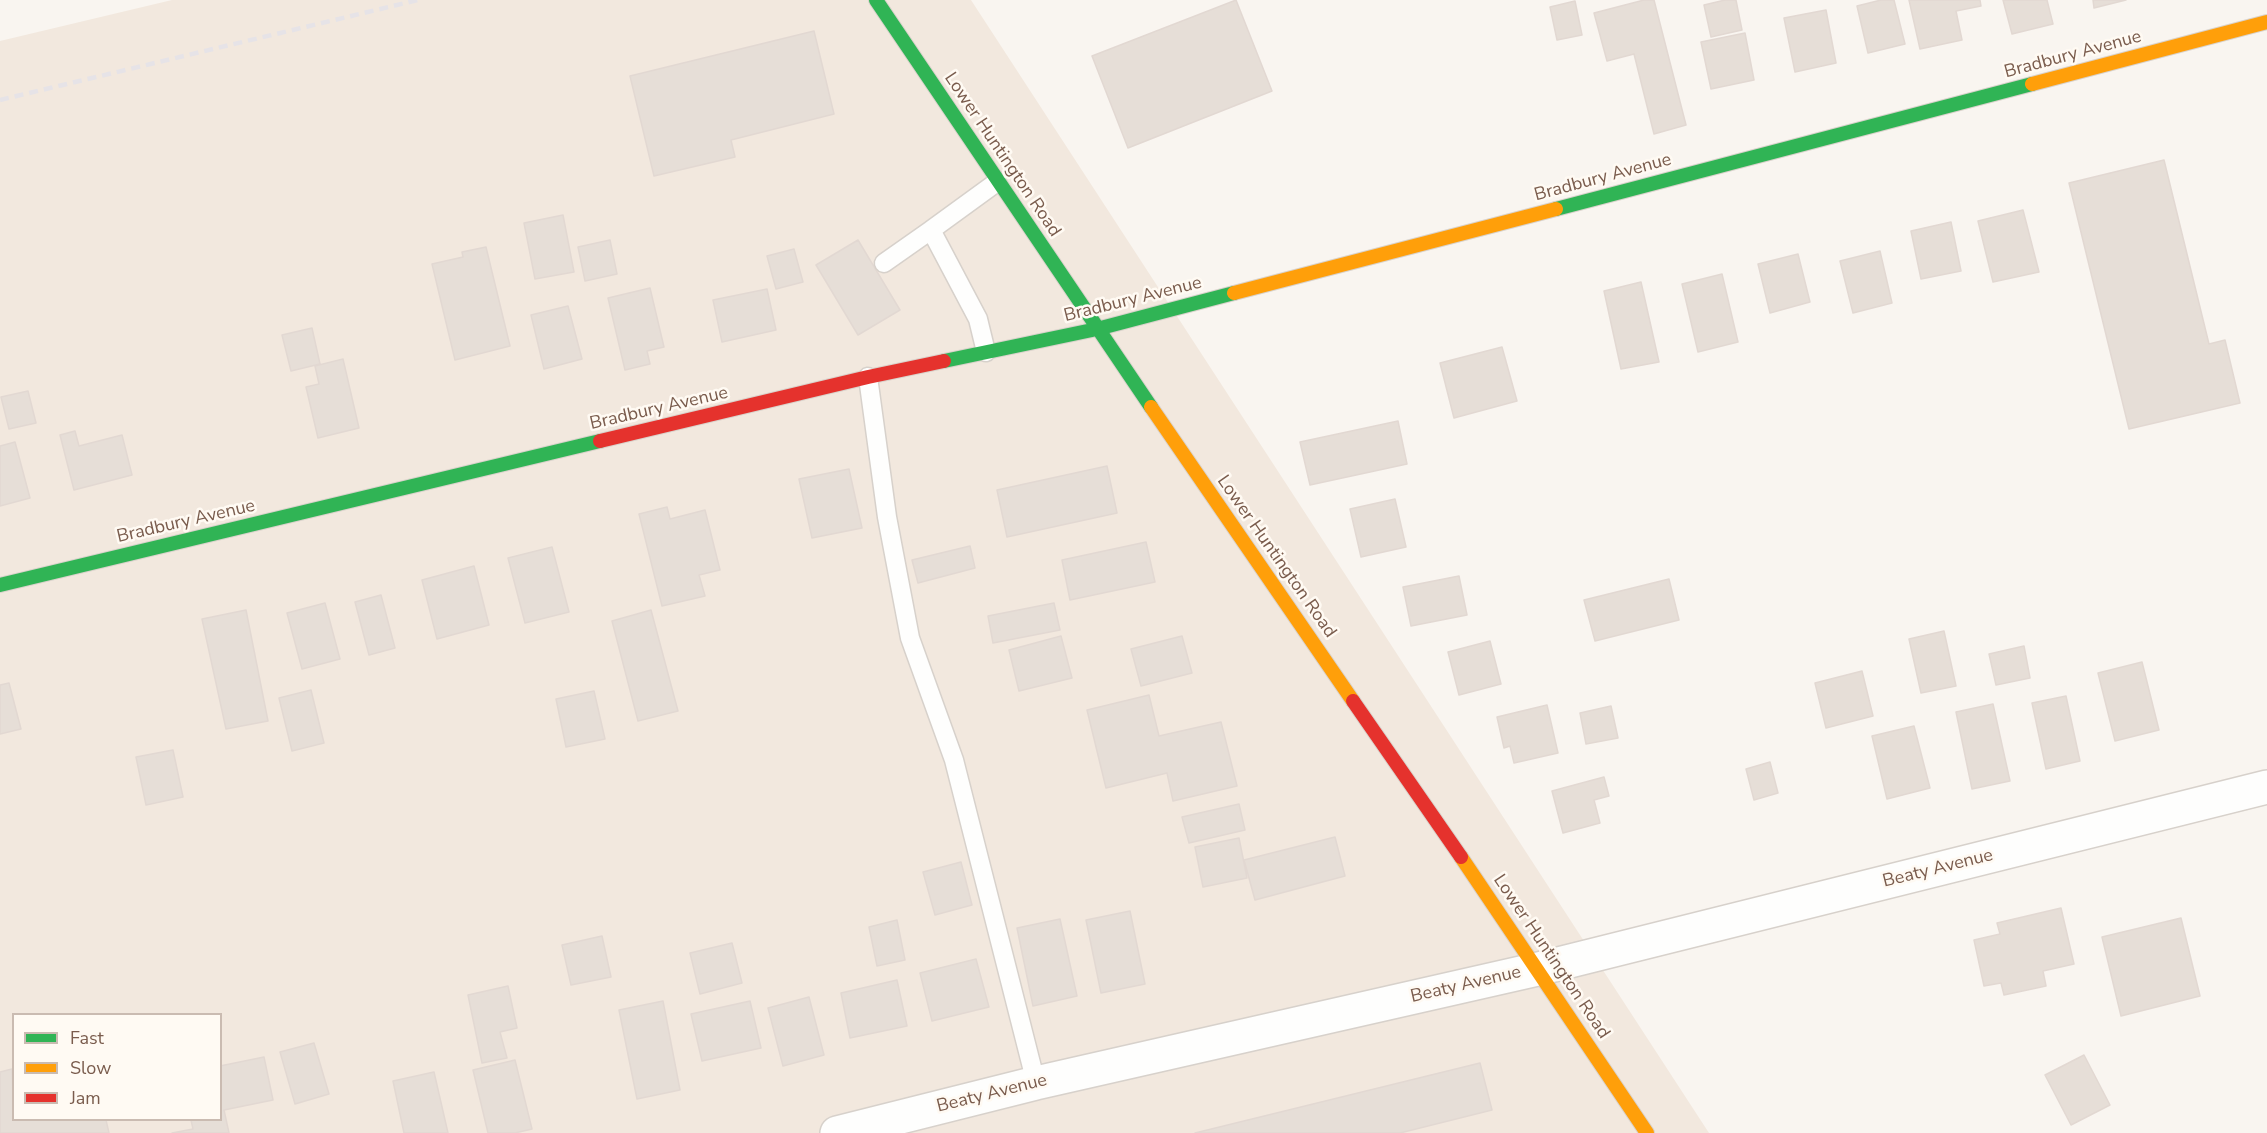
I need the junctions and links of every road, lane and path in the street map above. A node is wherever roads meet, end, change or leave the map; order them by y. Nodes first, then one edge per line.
1 (876, 0) edge
2 (2267, 22) edge
3 (998, 182) junction
4 (931, 230) junction
5 (884, 263) dead end
6 (1097, 329) junction
7 (986, 352) junction
8 (868, 377) junction
9 (0, 585) edge
10 (2267, 787) edge
11 (1538, 969) junction
12 (1036, 1083) junction
13 (837, 1133) edge
14 (1647, 1133) edge

1 - 3 street, Lower Huntington Road
2 - 6 street, Bradbury Avenue
3 - 4 lane
3 - 6 street, Lower Huntington Road
4 - 5 lane
4 - 7 lane
6 - 7 street, Bradbury Avenue
6 - 11 street, Lower Huntington Road
7 - 8 street, Bradbury Avenue
8 - 9 street, Bradbury Avenue
8 - 12 lane
10 - 11 street, Beaty Avenue
11 - 12 street, Beaty Avenue
11 - 14 street, Lower Huntington Road
12 - 13 street, Beaty Avenue

